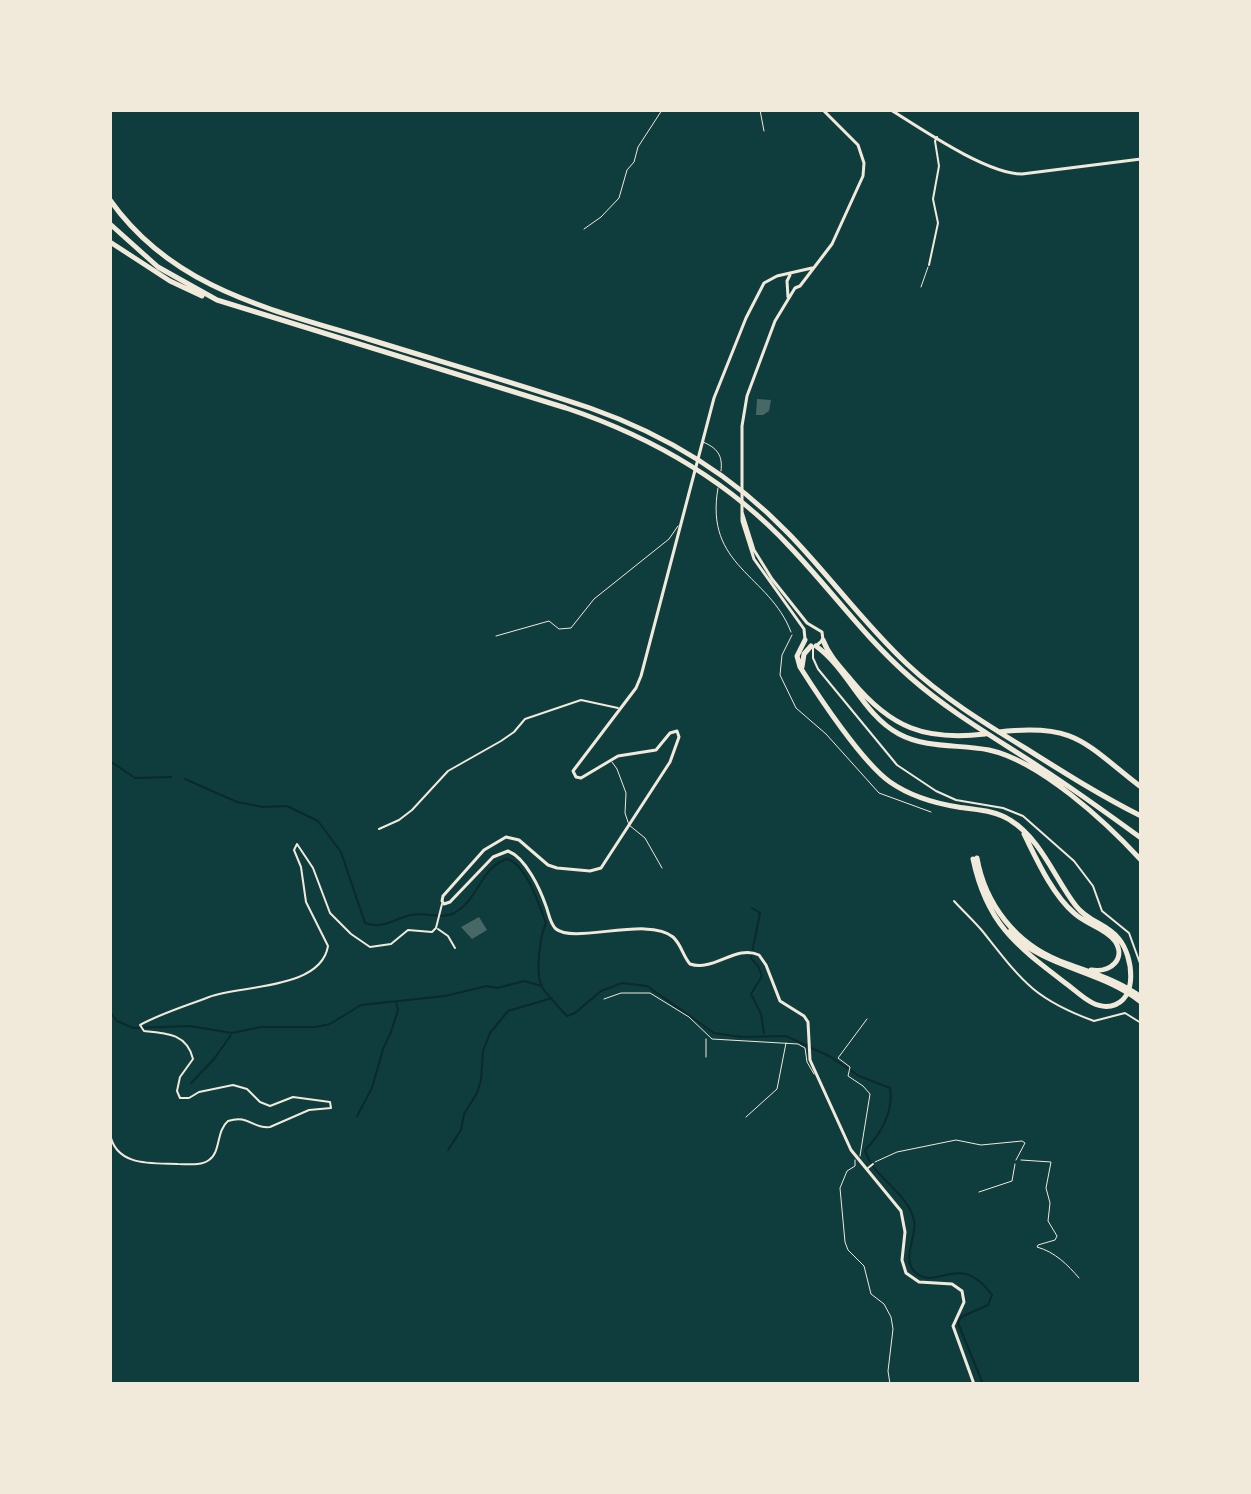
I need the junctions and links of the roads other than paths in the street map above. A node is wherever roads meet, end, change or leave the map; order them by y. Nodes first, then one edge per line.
1 (760, 110) edge
2 (823, 110) edge
3 (891, 110) edge
4 (764, 131) dead end
5 (937, 137) junction
6 (1141, 159) edge
7 (110, 200) edge
8 (110, 224) edge
9 (110, 242) edge
10 (929, 265) joint
11 (812, 268) junction
12 (797, 273) junction
13 (790, 275) junction
14 (774, 277) junction
15 (802, 280) junction
16 (788, 283) junction
17 (921, 287) dead end
18 (795, 288) junction
19 (217, 300) junction
20 (787, 300) junction
21 (702, 442) junction
22 (742, 512) junction
23 (680, 525) junction
24 (814, 627) junction
25 (791, 632) road end
26 (806, 632) junction
27 (496, 636) dead end
28 (805, 640) junction
29 (823, 640) junction
30 (814, 646) junction
31 (803, 672) junction
32 (619, 709) junction
33 (610, 760) junction
34 (1141, 787) edge
35 (1141, 816) edge
36 (629, 825) junction
37 (1020, 828) junction
38 (379, 829) dead end
39 (1141, 838) edge
40 (1141, 860) edge
41 (662, 868) dead end
42 (954, 901) dead end
43 (442, 903) junction
44 (998, 919) junction
45 (436, 927) junction
46 (455, 948) dead end
47 (1071, 965) junction
48 (1141, 966) edge
49 (1119, 985) junction
50 (1139, 998) edge
51 (604, 999) dead end
52 (867, 1019) dead end
53 (1141, 1023) edge
54 (708, 1037) junction
55 (786, 1042) junction
56 (706, 1057) dead end
57 (816, 1073) junction
58 (746, 1117) dead end
59 (110, 1134) edge
60 (858, 1158) junction
61 (1016, 1160) road end
62 (873, 1164) joint
63 (868, 1168) junction
64 (890, 1384) edge
65 (974, 1384) edge

1 - 4 lane
2 - 11 main road
3 - 5 main road
5 - 6 main road
5 - 10 street
7 - 35 highway
8 - 19 highway
9 - 19 highway
10 - 17 lane
11 - 12 main road
11 - 15 main road
12 - 13 main road
12 - 15 main road
13 - 14 main road
13 - 16 main road
14 - 16 main road
14 - 21 main road
15 - 18 main road
16 - 18 main road
16 - 20 main road
18 - 20 main road
19 - 39 highway
20 - 22 main road
21 - 23 main road
21 - 25 lane
22 - 24 main road
22 - 26 main road
23 - 27 lane
23 - 32 main road
24 - 26 main road
24 - 29 main road
26 - 28 main road
28 - 30 main road
28 - 31 highway
29 - 30 main road
29 - 34 highway
30 - 31 highway
30 - 40 highway
30 - 48 street
31 - 37 highway
32 - 33 main road
32 - 38 street
33 - 36 lane
33 - 36 main road
36 - 41 lane
36 - 43 main road
37 - 44 highway
37 - 47 highway
42 - 53 street
43 - 45 street
43 - 57 main road
44 - 47 highway
44 - 49 highway
45 - 46 street
45 - 59 street
47 - 49 highway
49 - 50 highway
51 - 54 lane
52 - 60 lane
54 - 55 lane
54 - 56 lane
55 - 57 lane
55 - 58 lane
57 - 60 main road
60 - 63 main road
60 - 64 lane
61 - 62 lane
62 - 63 street
63 - 65 main road

